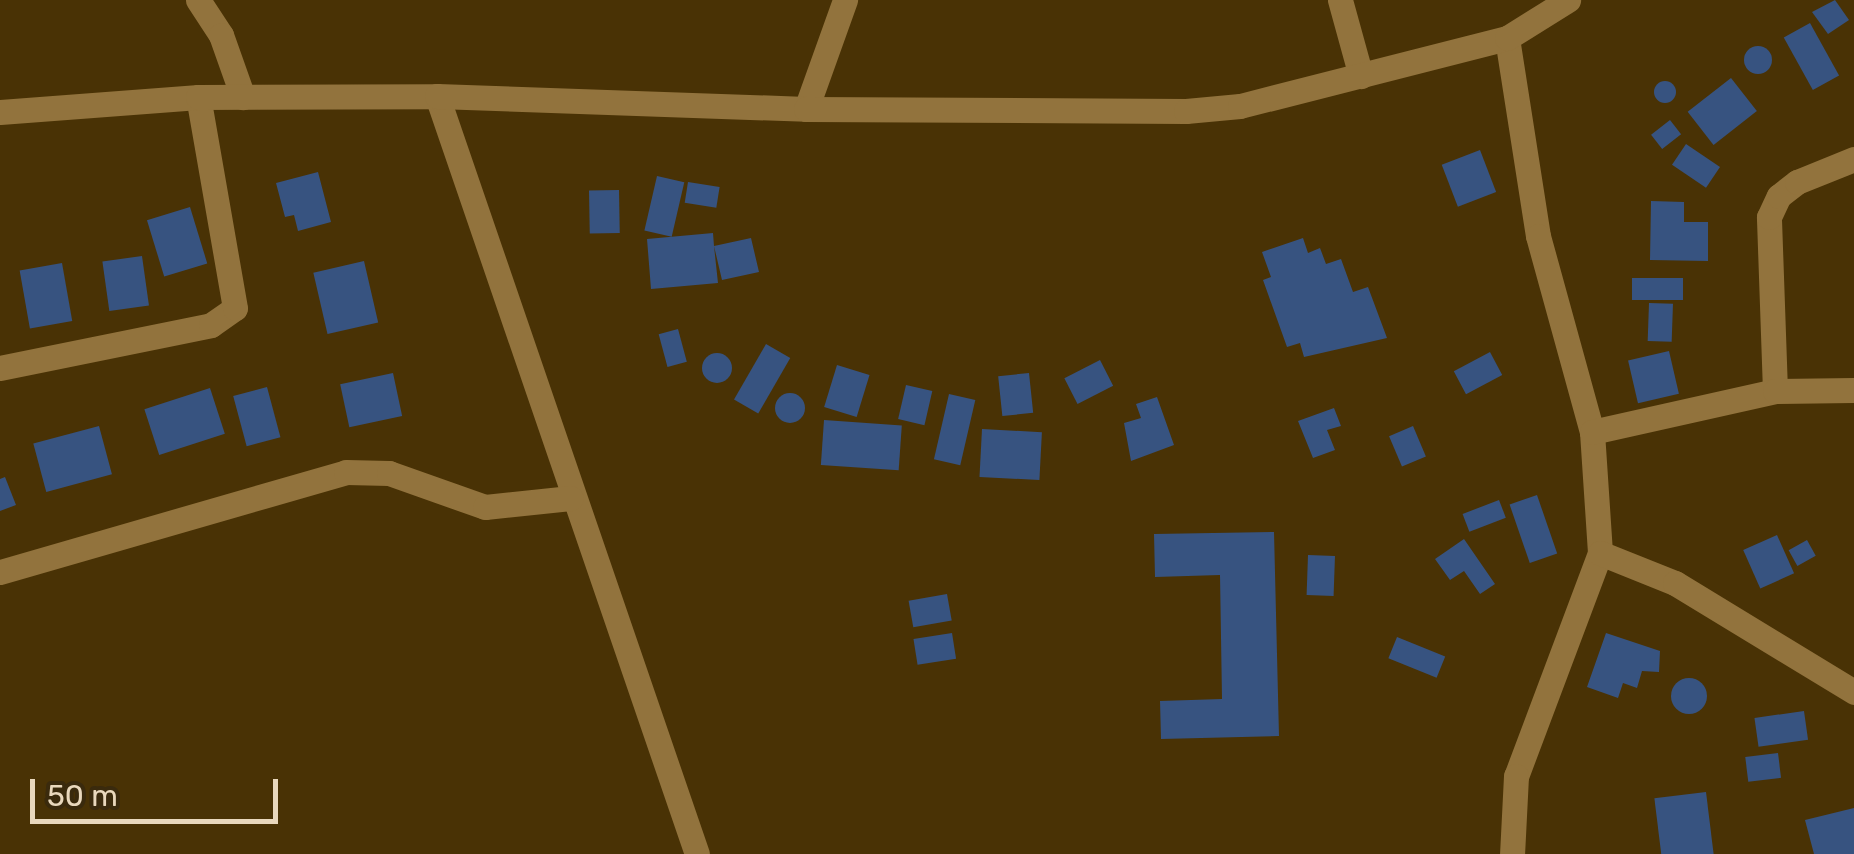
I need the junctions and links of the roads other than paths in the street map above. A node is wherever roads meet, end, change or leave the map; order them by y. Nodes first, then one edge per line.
1 (198, 0) edge
2 (845, 0) edge
3 (1340, 0) edge
4 (1568, 0) edge
5 (1507, 38) junction
6 (1361, 76) junction
7 (437, 96) junction
8 (198, 97) junction
9 (243, 97) junction
10 (806, 109) junction
11 (0, 112) edge
12 (1854, 158) edge
13 (0, 368) edge
14 (1854, 390) edge
15 (1776, 391) junction
16 (1592, 432) junction
17 (570, 498) junction
18 (1600, 553) junction
19 (0, 572) edge
20 (1854, 692) edge
21 (697, 854) edge
22 (1512, 854) edge

1 - 9 street
2 - 10 street
3 - 6 street
4 - 5 street
5 - 6 street
5 - 16 street
6 - 10 street
7 - 9 street
7 - 10 street
7 - 17 street
8 - 9 street
8 - 11 street
8 - 13 street
12 - 15 street
14 - 15 street
15 - 16 street
16 - 18 street
17 - 19 street
17 - 21 street
18 - 20 street
18 - 22 street

